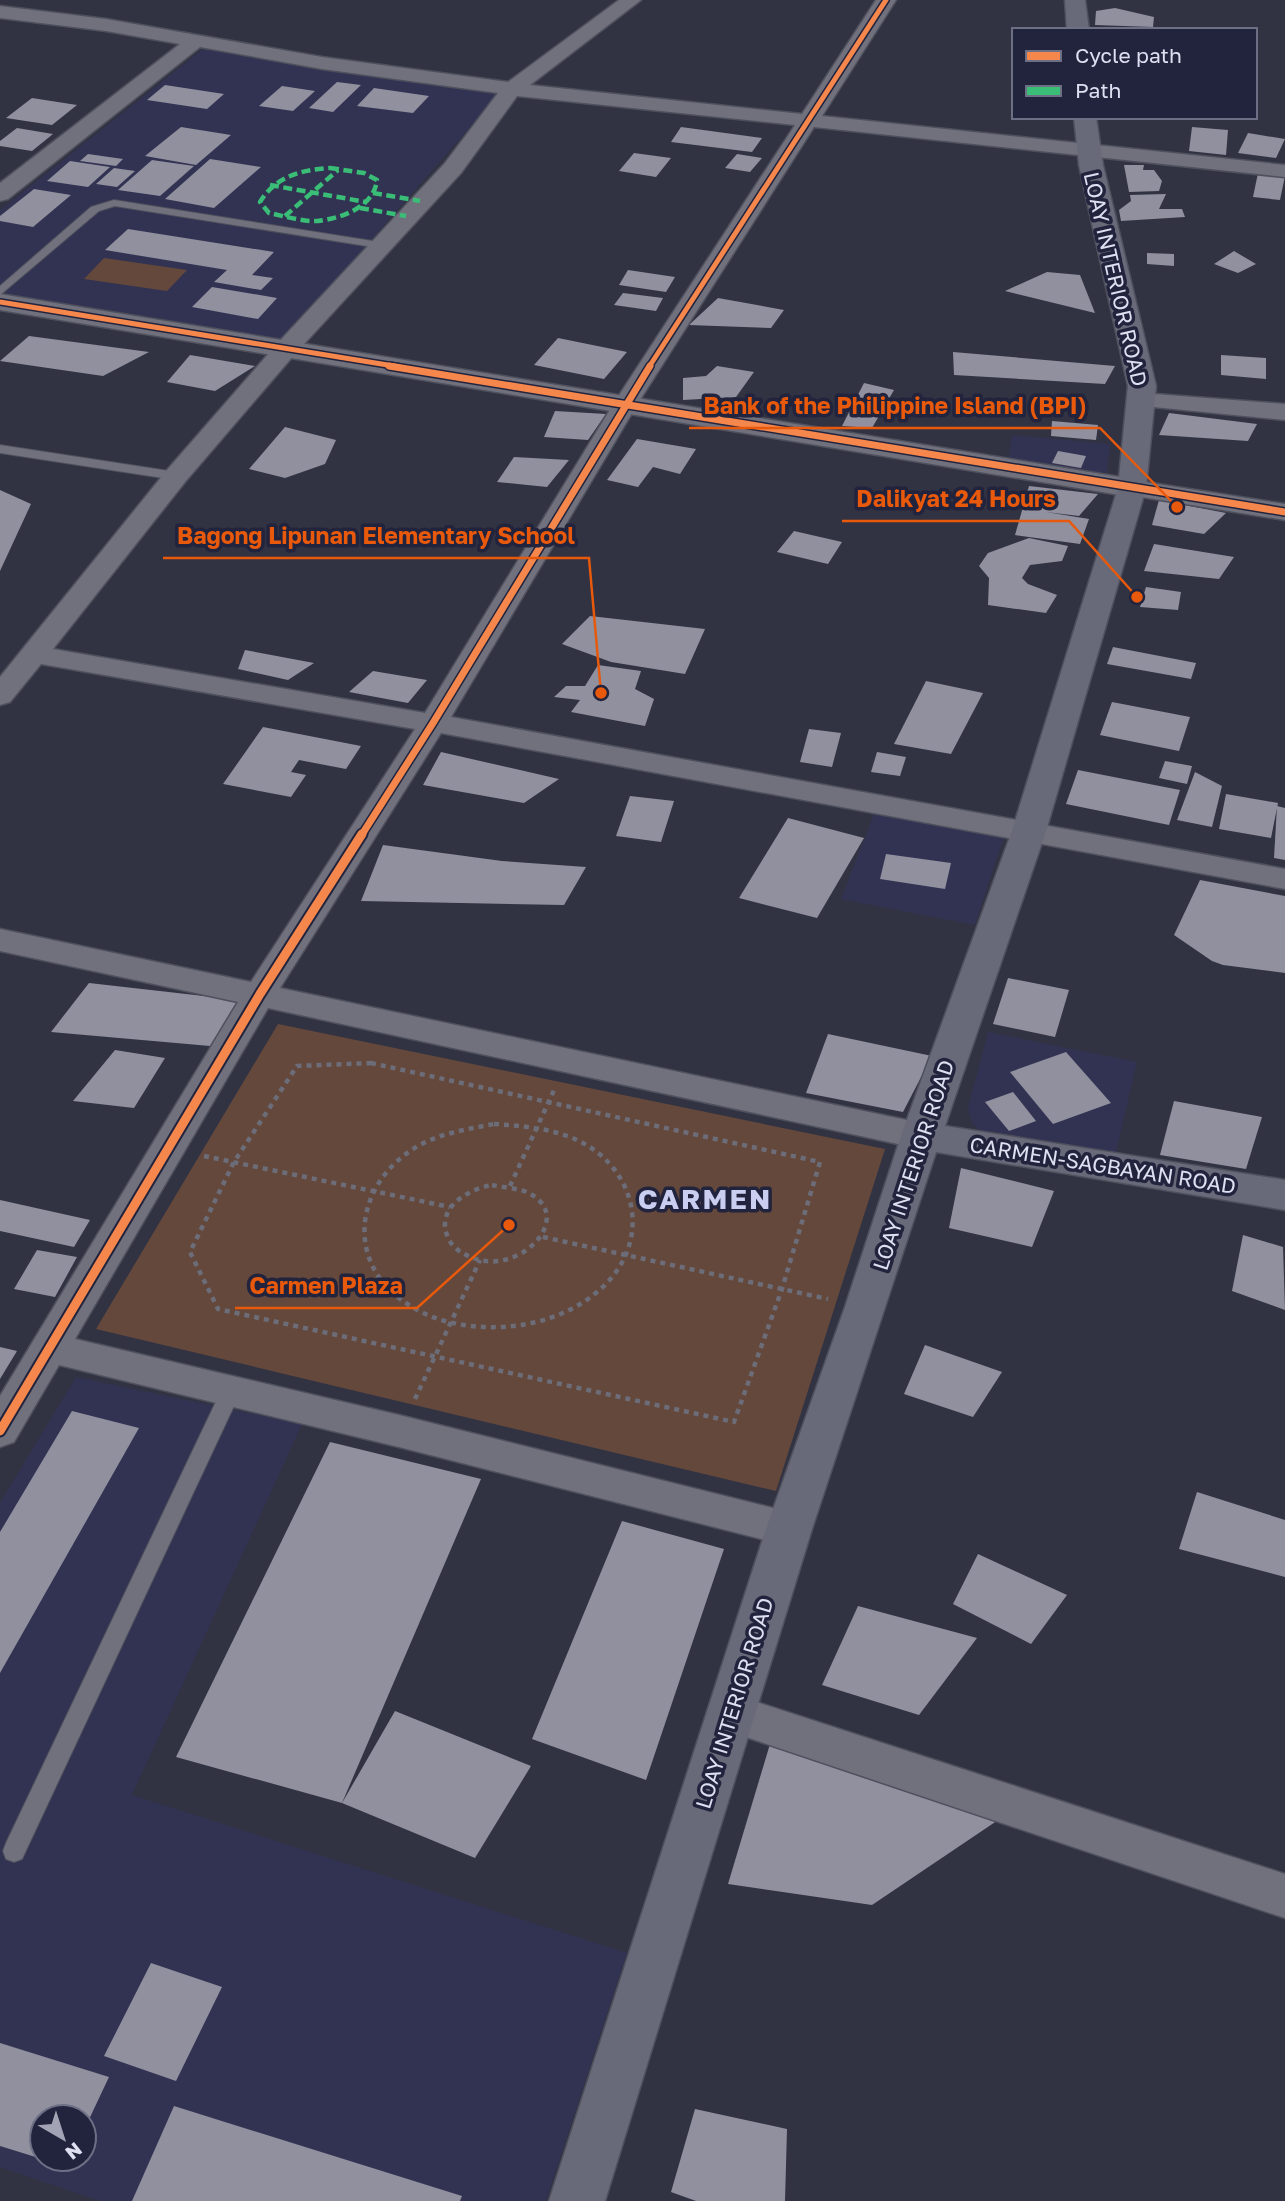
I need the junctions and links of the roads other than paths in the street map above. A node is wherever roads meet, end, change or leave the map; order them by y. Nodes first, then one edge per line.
1 (52, 0) edge
2 (631, 0) edge
3 (886, 0) edge
4 (1075, 0) edge
5 (0, 12) edge
6 (30, 16) junction
7 (1078, 28) edge
8 (195, 42) junction
9 (512, 89) junction
10 (1085, 119) edge
11 (809, 121) junction
12 (1088, 150) junction
13 (1285, 171) edge
14 (0, 194) edge
15 (379, 245) junction
16 (0, 292) edge
17 (0, 302) edge
18 (285, 349) junction
19 (1142, 400) junction
20 (626, 403) junction
21 (1285, 412) edge
22 (0, 449) edge
23 (176, 476) junction
24 (1132, 488) junction
25 (1285, 512) edge
26 (33, 654) junction
27 (0, 696) edge
28 (432, 723) junction
29 (1029, 831) junction
30 (1285, 880) edge
31 (0, 940) edge
32 (260, 994) junction
33 (921, 1136) junction
34 (1285, 1195) edge
35 (50, 1348) junction
36 (231, 1391) junction
37 (0, 1431) edge
38 (789, 1529) junction
39 (729, 1712) junction
40 (14, 1852) dead end
41 (1285, 1896) edge
42 (577, 2201) edge

1 - 6 street
2 - 9 street
3 - 11 street
4 - 7 main road
5 - 6 street
6 - 8 street
8 - 9 street
8 - 14 street
9 - 11 street
9 - 15 street
10 - 12 main road, LOAY INTERIOR ROAD
11 - 12 street
11 - 20 street
12 - 13 street
12 - 19 main road, LOAY INTERIOR ROAD
15 - 16 lane
15 - 18 street
17 - 18 street
18 - 20 street
18 - 23 street
19 - 21 street
19 - 24 main road, LOAY INTERIOR ROAD
20 - 24 street
20 - 28 street
22 - 23 lane
23 - 26 street
24 - 25 street
24 - 29 main road, LOAY INTERIOR ROAD
26 - 27 street
26 - 28 street
28 - 29 street
28 - 32 street
29 - 30 street
29 - 33 main road, LOAY INTERIOR ROAD
31 - 32 street
32 - 33 street
32 - 35 street
33 - 34 main road, CARMEN-SAGBAYAN ROAD
33 - 38 main road, LOAY INTERIOR ROAD
35 - 36 street
35 - 37 street
36 - 38 street
36 - 40 lane
38 - 39 main road, LOAY INTERIOR ROAD
39 - 41 street
39 - 42 main road, LOAY INTERIOR ROAD

